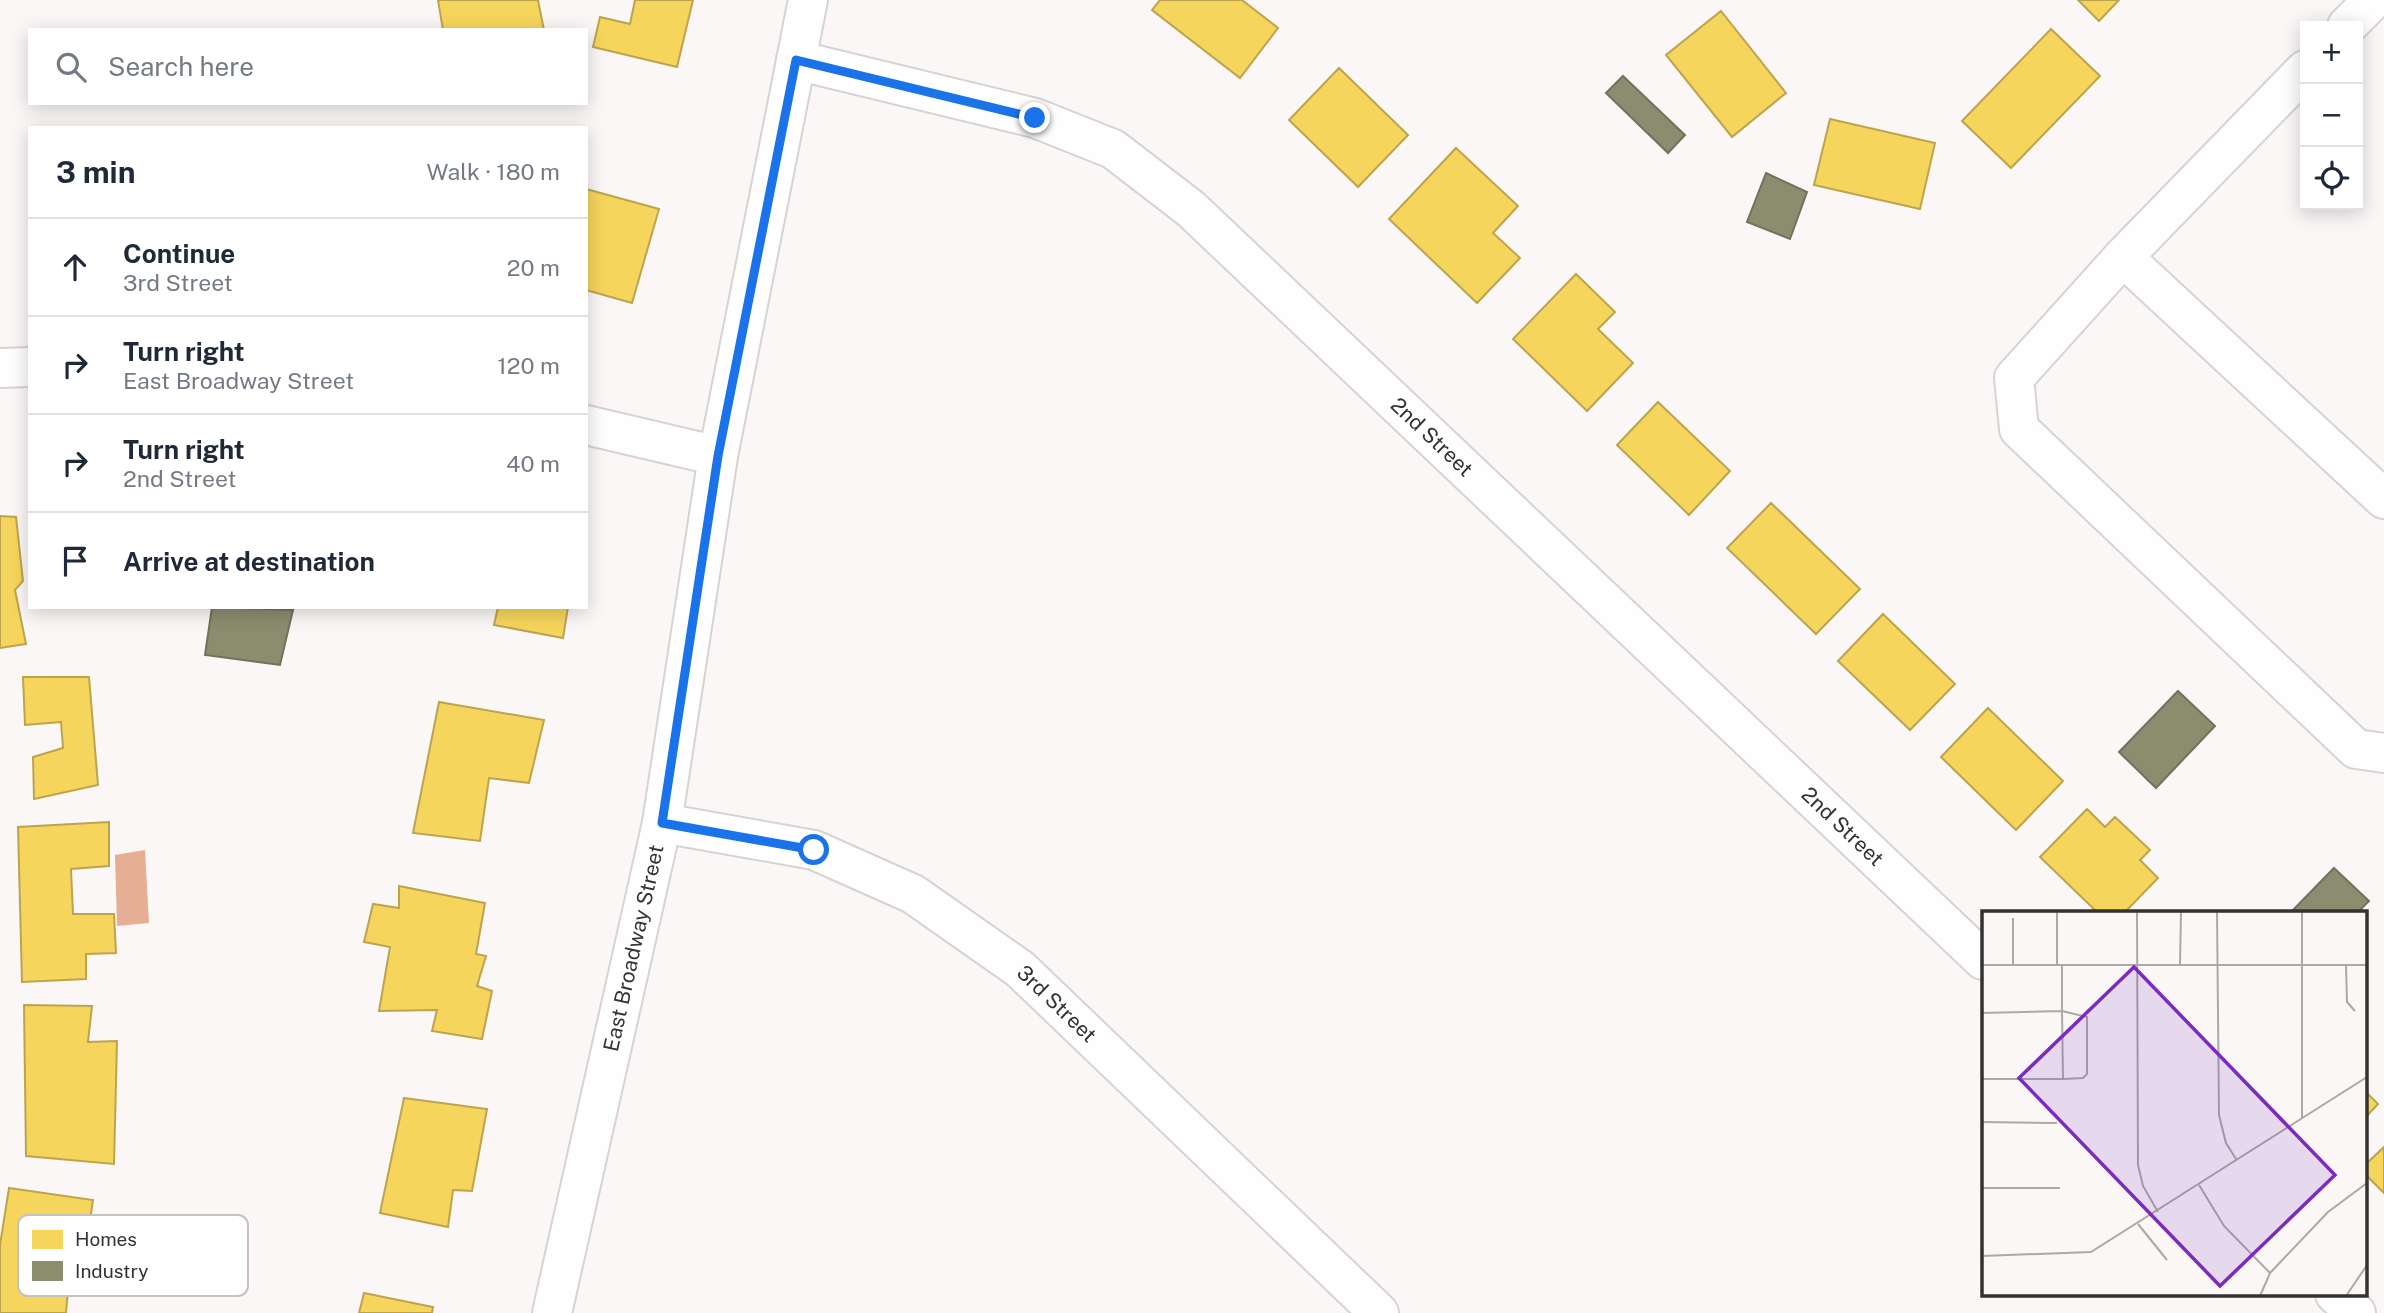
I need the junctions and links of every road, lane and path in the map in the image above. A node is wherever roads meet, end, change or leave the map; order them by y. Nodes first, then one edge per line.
1 (808, 0) edge
2 (2373, 0) edge
3 (2352, 21) edge
4 (796, 60) junction
5 (2300, 74) edge
6 (2123, 257) junction
7 (28, 367) edge
8 (0, 368) edge
9 (588, 425) edge
10 (718, 456) junction
11 (2384, 499) edge
12 (2384, 753) edge
13 (662, 823) junction
14 (1982, 959) edge
15 (2337, 1296) edge
16 (552, 1313) edge
17 (1379, 1313) edge
18 (2356, 1313) edge

1 - 4 street, East Broadway Street
2 - 3 street
4 - 10 street, East Broadway Street
4 - 14 street, 2nd Street
5 - 6 street
6 - 11 street
6 - 12 street
7 - 8 street
9 - 10 street
10 - 13 street, East Broadway Street
13 - 16 street, East Broadway Street
13 - 17 street, 3rd Street
15 - 18 street

